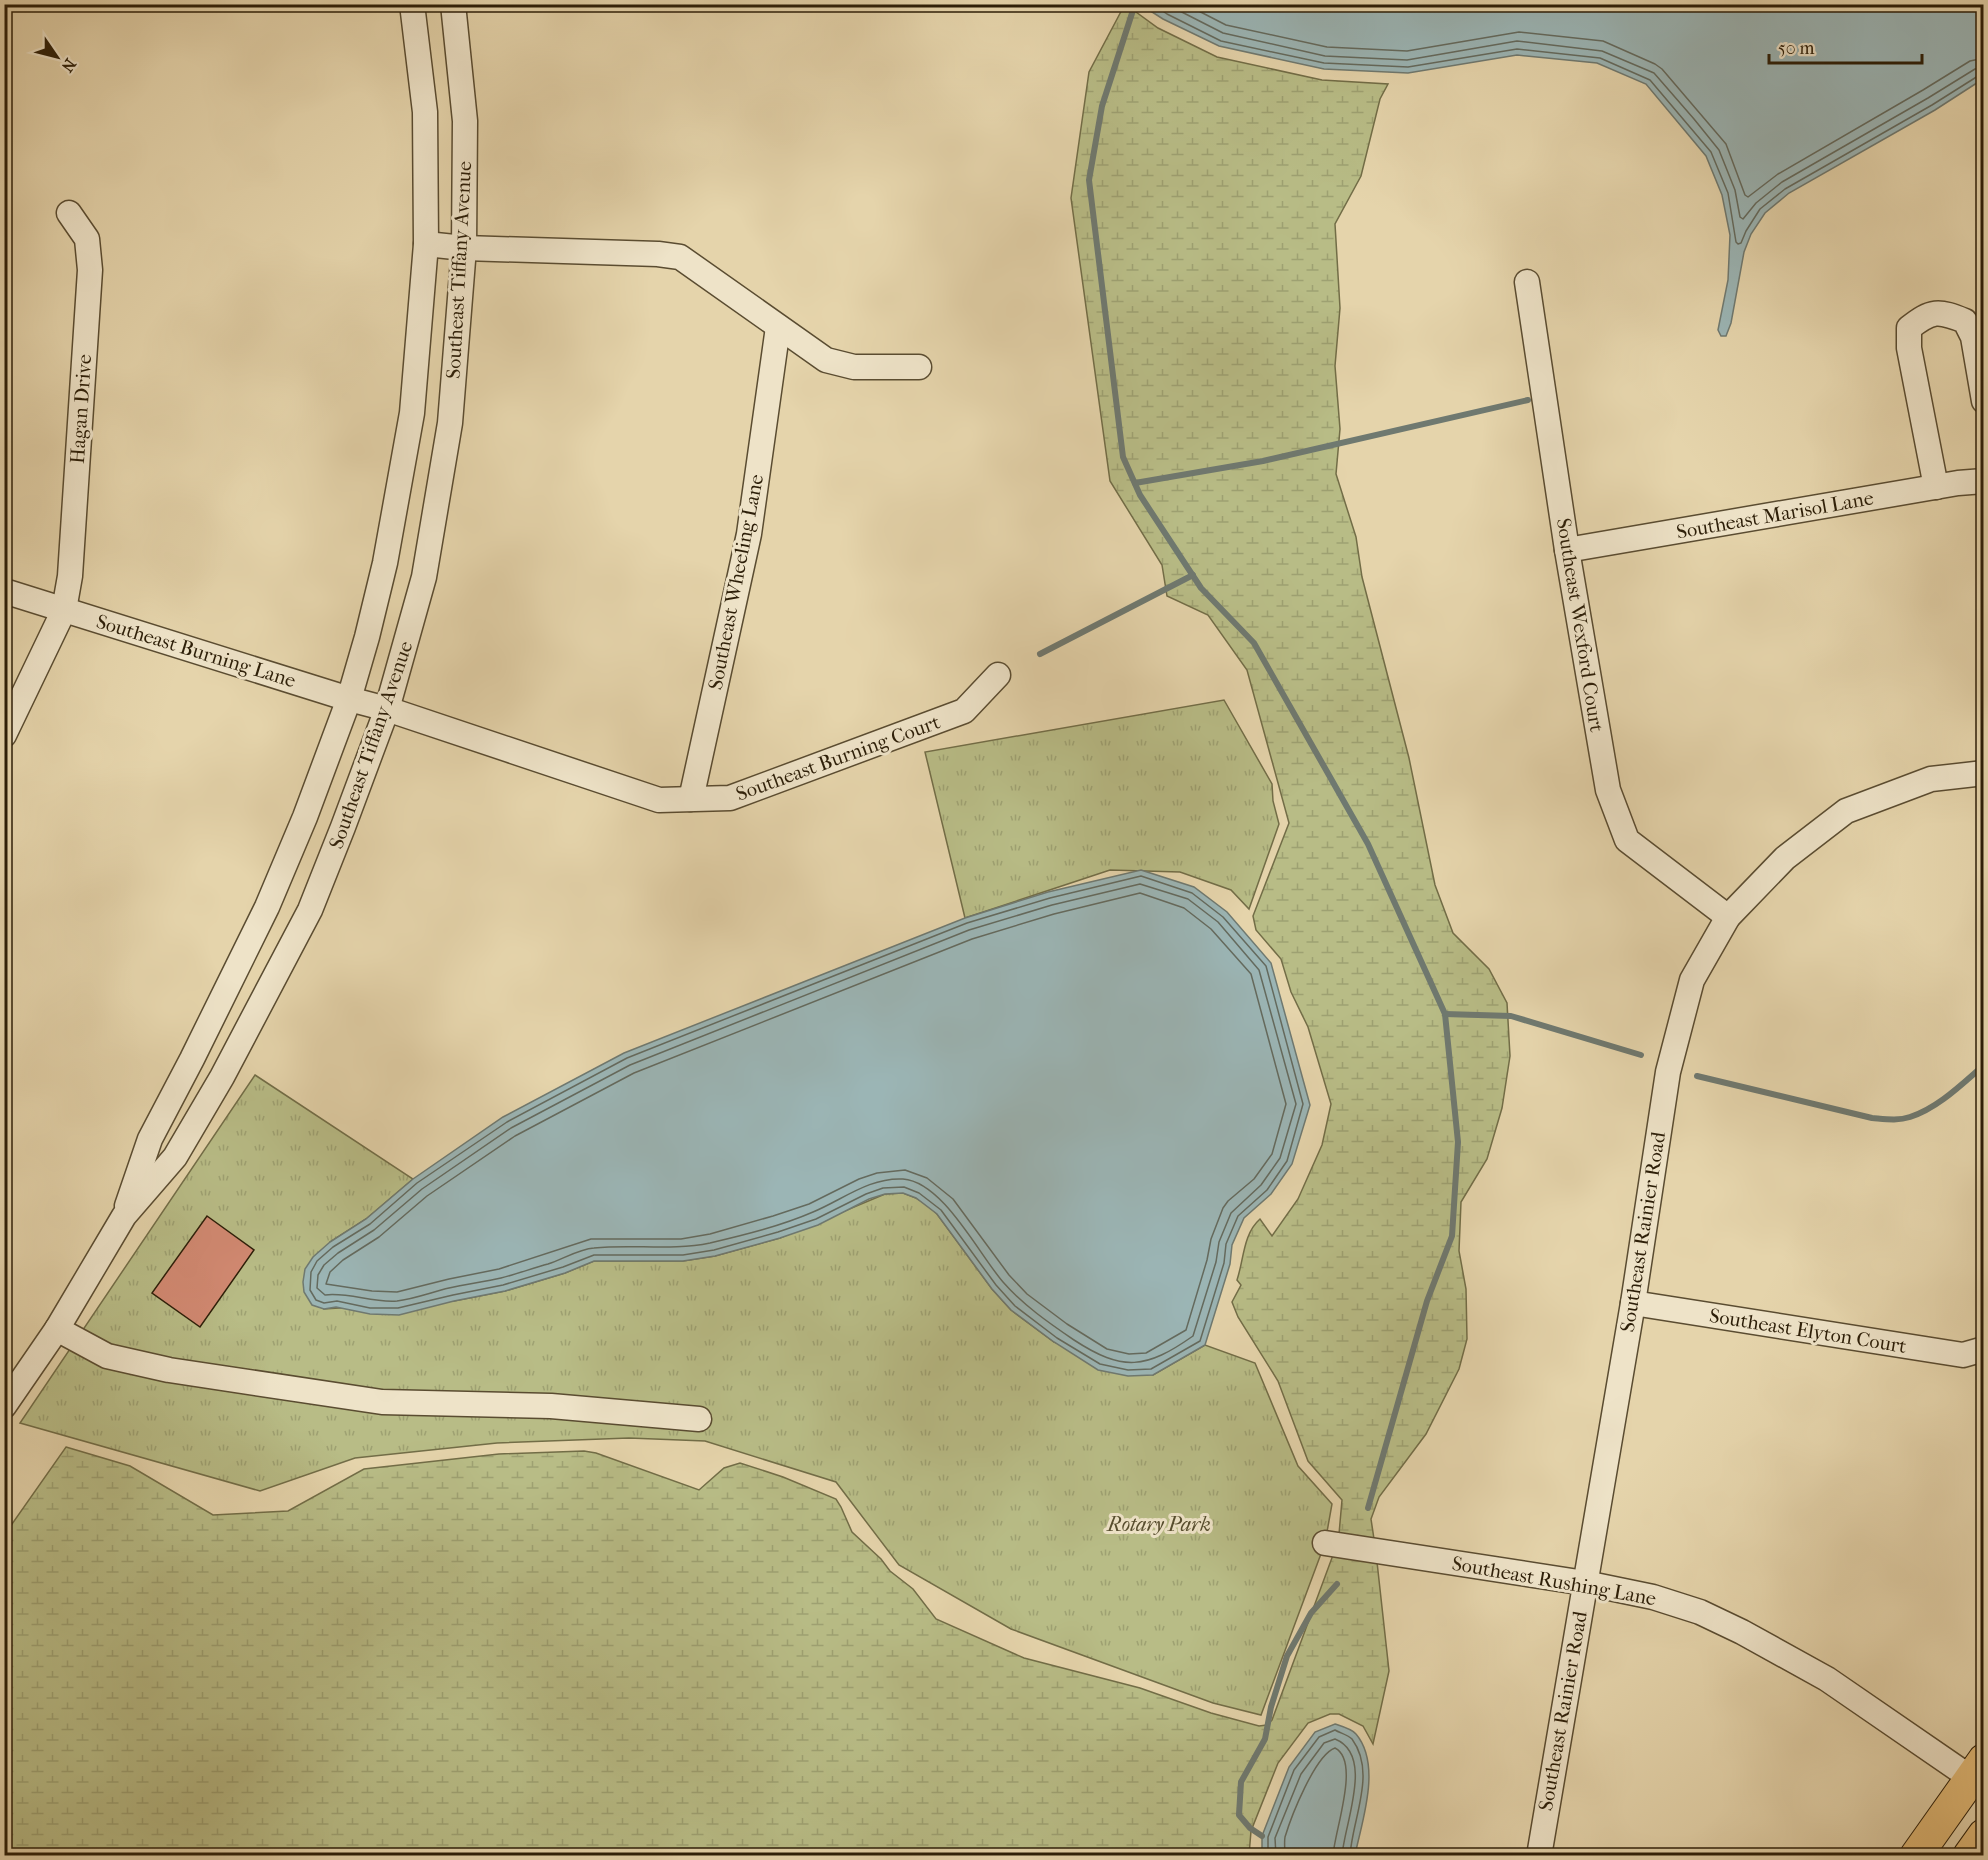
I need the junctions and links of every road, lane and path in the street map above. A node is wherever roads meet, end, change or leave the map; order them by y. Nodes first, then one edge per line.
1 (412, 4) edge
2 (453, 4) edge
3 (69, 213) dead end
4 (426, 244) junction
5 (464, 248) junction
6 (1527, 282) dead end
7 (778, 327) junction
8 (919, 367) dead end
9 (1983, 401) edge
10 (1983, 480) edge
11 (1936, 487) junction
12 (1567, 550) junction
13 (4, 591) edge
14 (64, 610) junction
15 (998, 675) dead end
16 (349, 699) junction
17 (387, 709) junction
18 (4, 735) edge
19 (1983, 773) edge
20 (691, 799) junction
21 (1728, 917) junction
22 (124, 1216) junction
23 (1633, 1303) junction
24 (57, 1329) junction
25 (1983, 1349) edge
26 (4, 1406) edge
27 (699, 1419) dead end
28 (1325, 1543) dead end
29 (1585, 1583) junction
30 (1979, 1775) edge
31 (1983, 1835) edge
32 (1539, 1856) edge
33 (1916, 1856) edge
34 (1969, 1856) edge

1 - 4 street, Southeast Tiffany Avenue
2 - 5 street, Southeast Tiffany Avenue
3 - 14 street, Hagan Drive
4 - 5 street
4 - 16 street, Southeast Tiffany Avenue
5 - 7 street
5 - 17 street, Southeast Tiffany Avenue
6 - 12 street, Southeast Wexford Court
7 - 8 street
7 - 20 street, Southeast Wheeling Lane
9 - 11 street
10 - 11 street, Southeast Marisol Lane
11 - 12 street, Southeast Marisol Lane
12 - 21 street, Southeast Wexford Court
13 - 14 street, Southeast Burning Lane
14 - 16 street, Southeast Burning Lane
14 - 18 street, Hagan Drive
15 - 20 street, Southeast Burning Court
16 - 17 street, Southeast Burning Lane
16 - 22 street, Southeast Tiffany Avenue
17 - 20 street, Southeast Burning Court
17 - 22 street, Southeast Tiffany Avenue
19 - 21 street, Southeast Rainier Road
21 - 23 street, Southeast Rainier Road
22 - 24 street, Southeast Tiffany Avenue
23 - 25 street, Southeast Elyton Court
23 - 29 street, Southeast Rainier Road
24 - 26 street, Southeast Tiffany Avenue
24 - 27 street
28 - 29 street, Southeast Rushing Lane
29 - 30 street, Southeast Rushing Lane
29 - 32 street, Southeast Rainier Road
30 - 33 main road
31 - 34 main road

